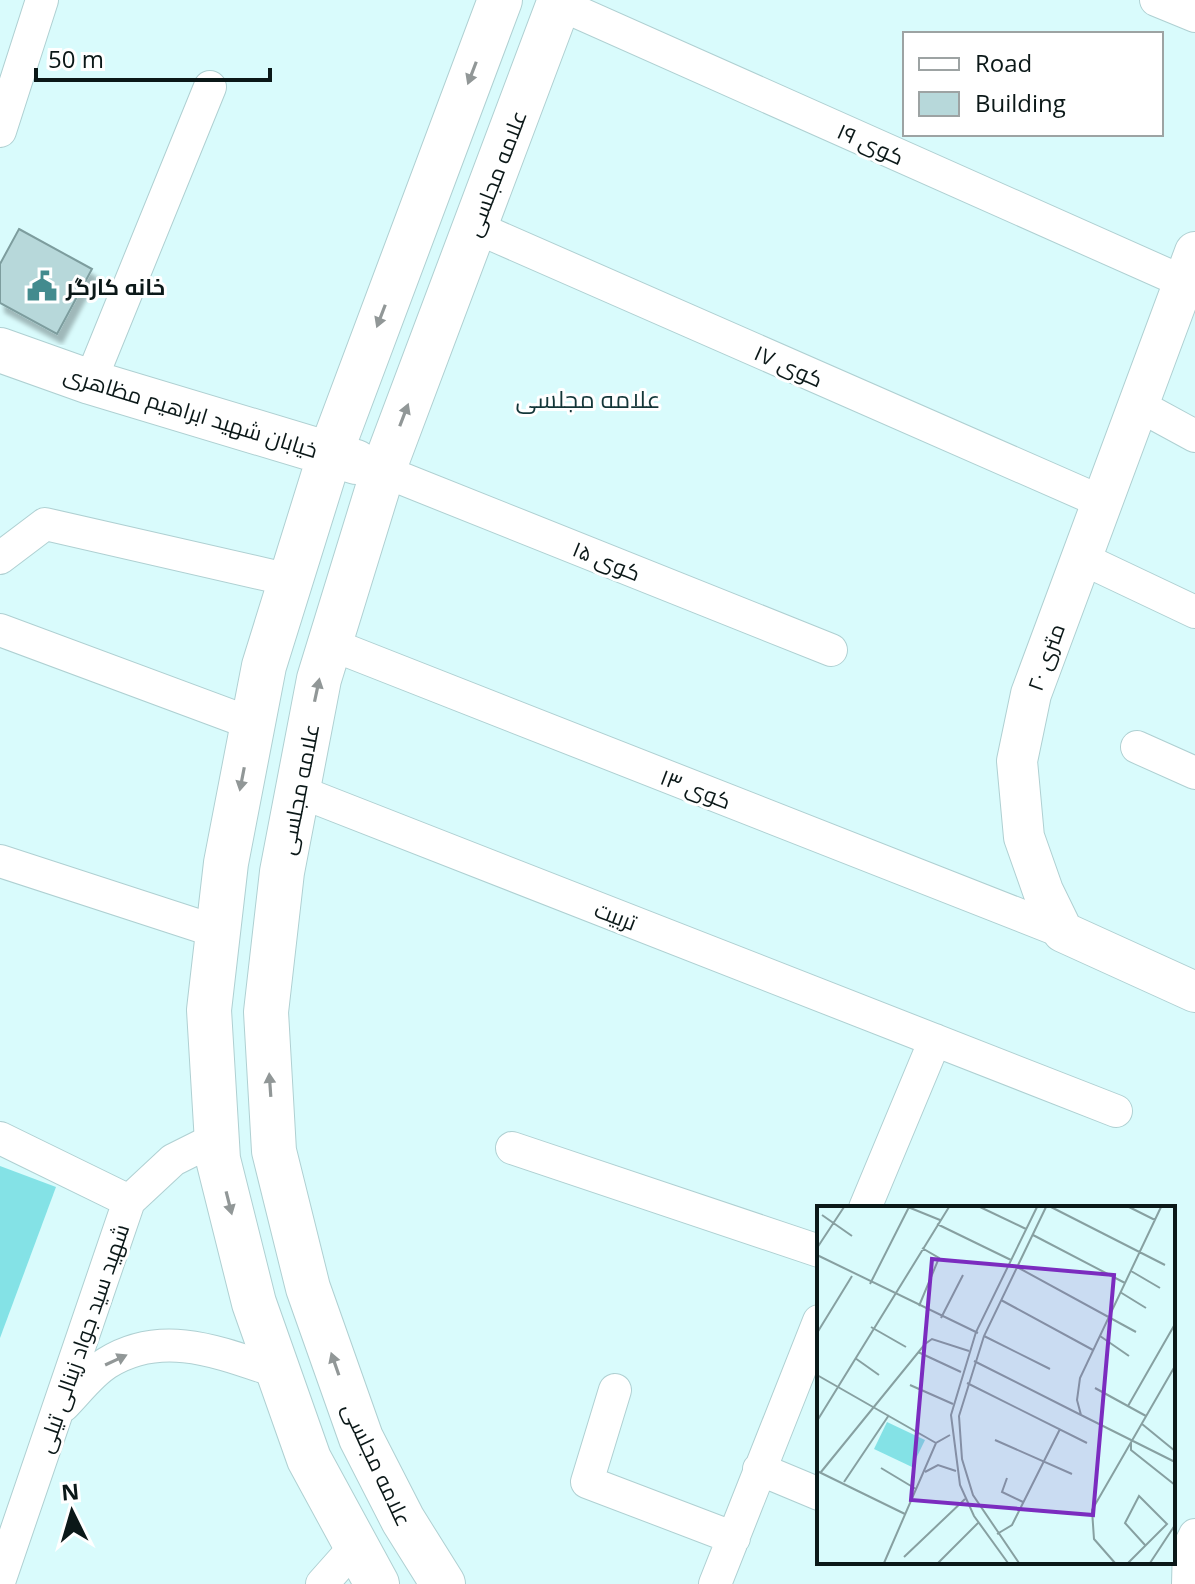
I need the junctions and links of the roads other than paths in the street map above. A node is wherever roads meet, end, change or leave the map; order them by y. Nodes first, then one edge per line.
1 (42, 0) edge
2 (500, 0) edge
3 (1156, 0) edge
4 (559, 2) edge
5 (1195, 16) edge
6 (210, 87) dead end
7 (0, 131) edge
8 (475, 227) junction
9 (1191, 274) edge
10 (0, 350) edge
11 (90, 382) junction
12 (1138, 405) junction
13 (1195, 436) edge
14 (330, 454) junction
15 (383, 471) junction
16 (1102, 502) junction
17 (0, 558) edge
18 (1081, 558) junction
19 (290, 580) junction
20 (1195, 612) edge
21 (0, 630) edge
22 (330, 644) junction
23 (831, 650) dead end
24 (253, 724) junction
25 (1137, 747) dead end
26 (1195, 773) edge
27 (298, 791) junction
28 (0, 861) edge
29 (218, 932) junction
30 (1063, 932) junction
31 (1195, 992) edge
32 (935, 1040) junction
33 (1116, 1111) dead end
34 (273, 1129) junction
35 (0, 1138) edge
36 (217, 1138) junction
37 (512, 1148) dead end
38 (129, 1201) junction
39 (866, 1206) edge
40 (817, 1250) edge
41 (817, 1326) edge
42 (278, 1372) junction
43 (615, 1390) dead end
44 (58, 1411) junction
45 (759, 1469) junction
46 (817, 1493) edge
47 (11, 1505) edge
48 (1195, 1535) edge
49 (734, 1538) junction
50 (365, 1566) edge
51 (0, 1579) edge
52 (322, 1584) edge
53 (443, 1584) edge
54 (715, 1584) edge
55 (1188, 1584) edge

1 - 7 street
2 -> 14 main road
3 - 5 street
4 - 8 main road, علامه مجلسی
4 - 9 street, کوی ۱۹
6 - 11 street
15 -> 8 main road, علامه مجلسی
8 - 16 street, کوی ۱۷
9 - 12 street, ۲۰ متری
10 - 11 main road, خیابان شهید ابراهیم مظاهری
11 - 14 main road, خیابان شهید ابراهیم مظاهری
12 - 13 street
12 - 16 street, ۲۰ متری
14 - 15 main road, خیابان شهید ابراهیم مظاهری
14 - 19 main road
15 - 22 main road, علامه مجلسی
15 - 23 street, کوی ۱۵
16 - 18 street, ۲۰ متری
17 - 19 street
18 - 20 street
18 - 30 street, ۲۰ متری
19 - 24 main road
21 - 24 street
27 -> 22 main road, علامه مجلسی
22 - 30 street, کوی ۱۳
24 -> 29 main road
25 - 26 street
27 - 32 street, تربیت
34 -> 27 main road, علامه مجلسی
28 - 29 street
29 - 36 main road
30 - 31 street
32 - 33 street, تربیت
32 - 39 street
34 - 36 main road
53 -> 34 main road, علامه مجلسی
35 - 38 street
36 - 38 street, شهید سید جواد زینالی تیلی
36 -> 42 main road
37 - 40 street
38 - 44 street, شهید سید جواد زینالی تیلی
41 - 45 street
44 -> 42 street
42 - 50 main road
43 - 49 street
44 - 47 street, شهید سید جواد زینالی تیلی
45 - 46 street
45 - 49 street
47 - 51 street, شهید سید جواد زینالی تیلی
48 - 55 street
49 - 54 street
50 - 52 street

